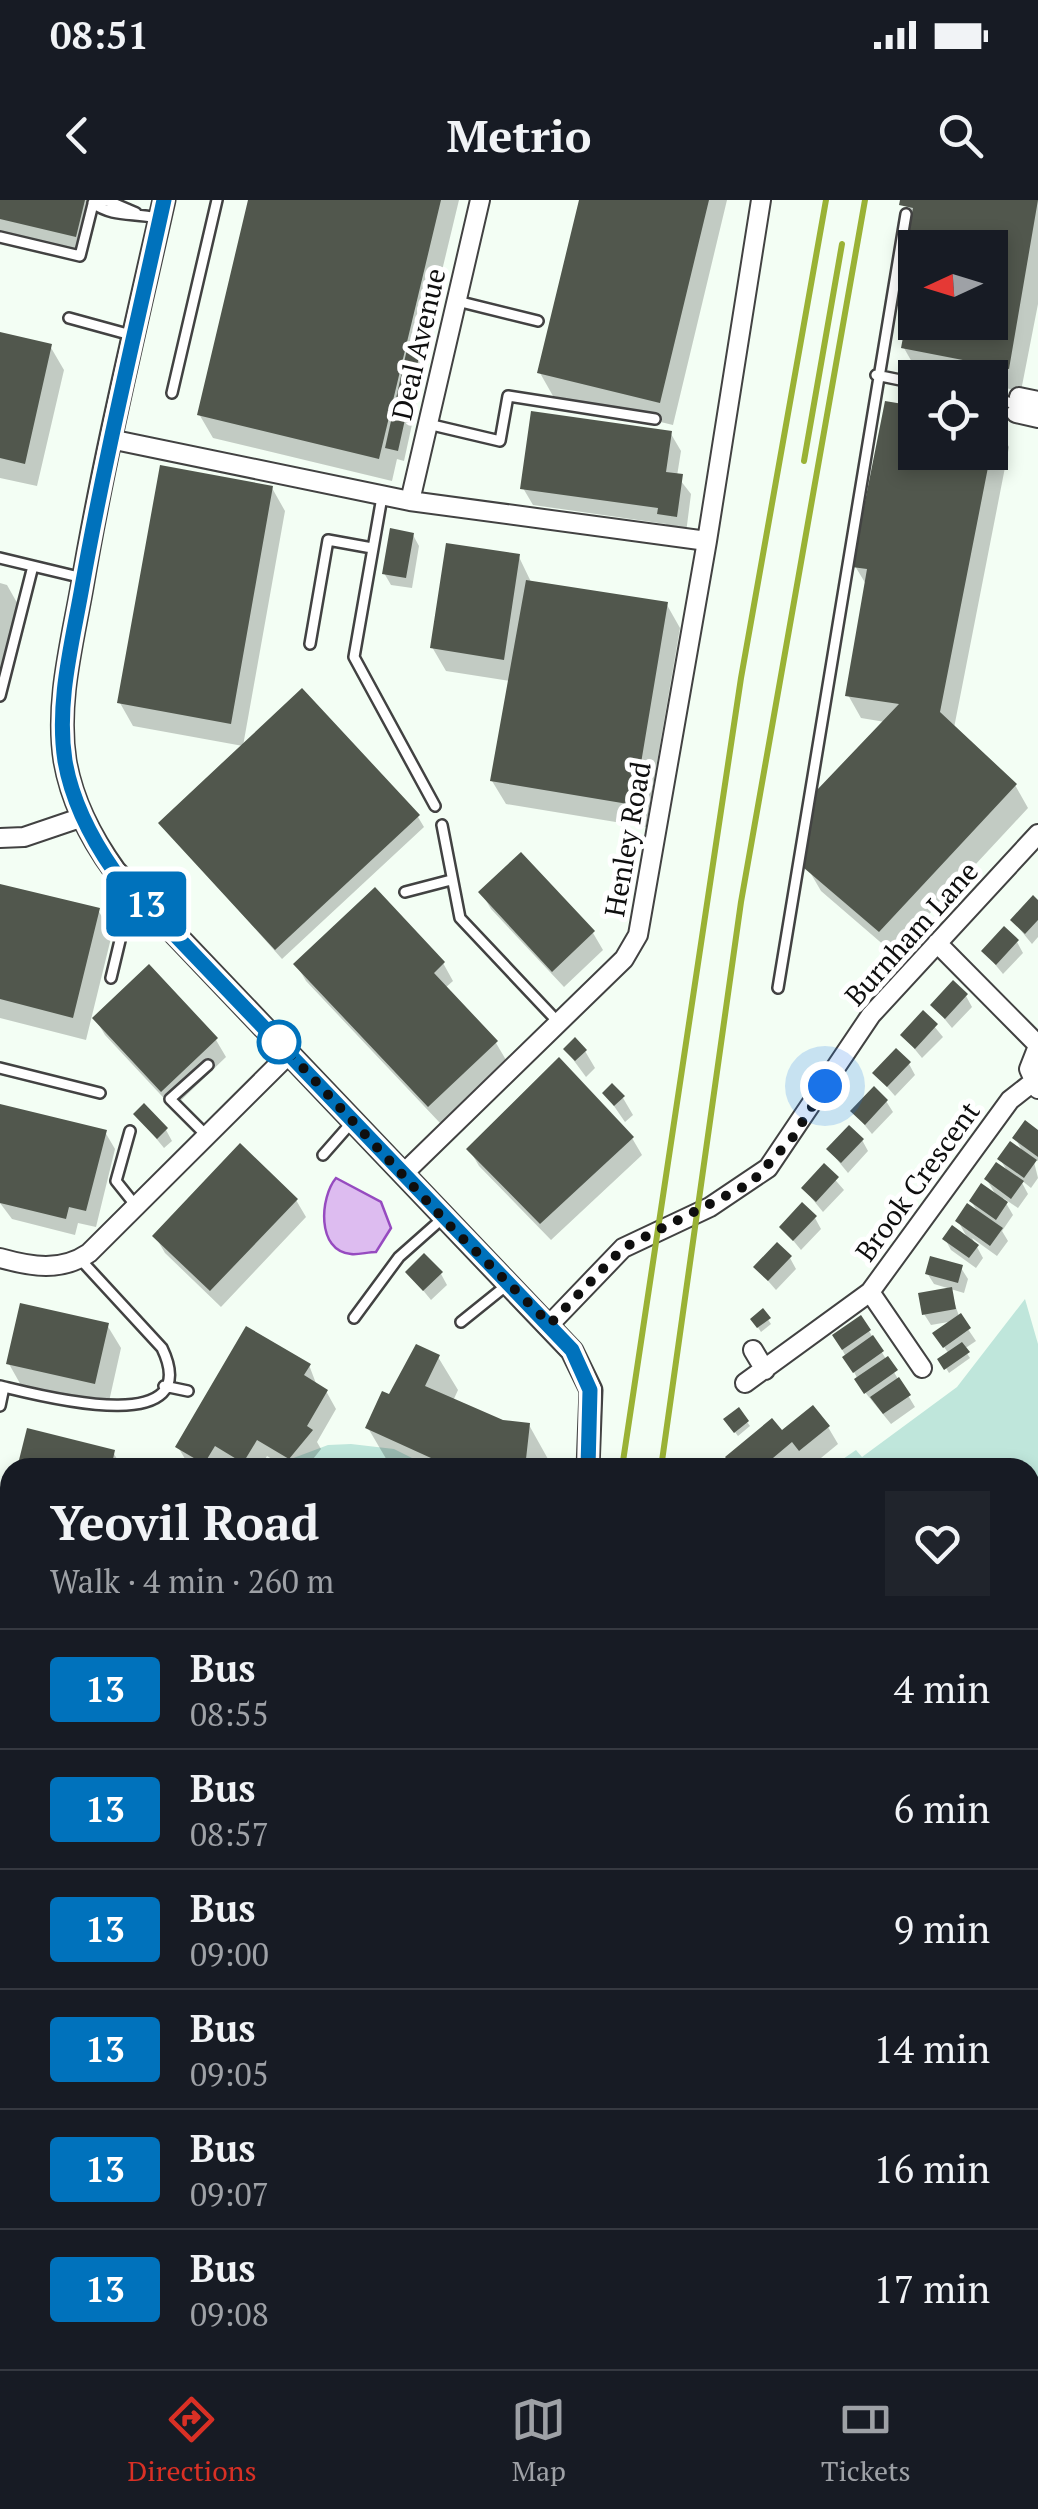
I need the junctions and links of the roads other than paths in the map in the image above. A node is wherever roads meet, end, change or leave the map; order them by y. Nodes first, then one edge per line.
1 (217, 200) edge
2 (480, 200) edge
3 (761, 200) edge
4 (93, 202) edge
5 (162, 209) edge
6 (906, 214) dead end
7 (0, 237) edge
8 (456, 301) junction
9 (69, 318) dead end
10 (538, 321) dead end
11 (134, 336) junction
12 (876, 375) junction
13 (898, 380) edge
14 (172, 393) dead end
15 (1038, 401) edge
16 (1008, 402) edge
17 (1017, 404) junction
18 (1038, 418) edge
19 (655, 419) dead end
20 (428, 424) junction
21 (110, 438) junction
22 (382, 496) junction
23 (410, 502) junction
24 (708, 541) junction
25 (372, 548) junction
26 (0, 558) edge
27 (34, 566) junction
28 (83, 578) junction
29 (310, 644) dead end
30 (0, 696) edge
31 (435, 806) dead end
32 (83, 817) junction
33 (442, 826) dead end
34 (1038, 834) edge
35 (0, 838) edge
36 (451, 880) junction
37 (405, 892) dead end
38 (146, 905) junction
39 (936, 943) junction
40 (111, 978) dead end
41 (778, 988) dead end
42 (558, 1022) junction
43 (1038, 1045) edge
44 (290, 1054) junction
45 (208, 1065) dead end
46 (0, 1068) edge
47 (1035, 1086) edge
48 (100, 1093) dead end
49 (354, 1120) junction
50 (130, 1132) dead end
51 (207, 1136) junction
52 (322, 1155) dead end
53 (404, 1172) junction
54 (136, 1206) junction
55 (443, 1218) junction
56 (0, 1258) edge
57 (80, 1259) junction
58 (509, 1284) junction
59 (870, 1292) junction
60 (354, 1318) dead end
61 (461, 1322) dead end
62 (550, 1324) junction
63 (752, 1350) dead end
64 (922, 1368) dead end
65 (765, 1370) junction
66 (745, 1382) dead end
67 (2, 1386) edge
68 (164, 1386) junction
69 (188, 1391) dead end
70 (0, 1406) edge
71 (588, 1458) edge

1 - 14 lane
2 - 8 street, Deal Avenue
3 - 24 street, Henley Road
4 - 5 lane
4 - 7 lane
5 - 11 street
6 - 12 lane
8 - 10 lane
8 - 20 street, Deal Avenue
9 - 11 lane
11 - 21 street
12 - 13 lane
12 - 41 lane
15 - 17 street
16 - 17 lane
17 - 18 street
19 - 20 lane
20 - 23 street, Deal Avenue
21 - 22 street
21 - 28 street
22 - 23 street
22 - 25 lane
23 - 24 street
24 - 42 street, Henley Road
25 - 29 lane
25 - 31 lane
26 - 27 lane
27 - 28 lane
27 - 30 lane
28 - 32 street
32 - 35 street
32 - 38 street
33 - 36 lane
34 - 39 street, Burnham Lane
36 - 37 lane
36 - 42 lane
38 - 40 lane
38 - 44 street
39 - 43 street, Brook Crescent
39 - 62 street, Burnham Lane
42 - 53 street, Henley Road
43 - 47 street, Brook Crescent
44 - 49 street
44 - 51 street
45 - 51 lane
46 - 48 lane
47 - 59 street, Brook Crescent
49 - 52 lane
49 - 53 street
50 - 54 lane
51 - 54 street
53 - 55 street
54 - 57 street
55 - 58 street
55 - 60 lane
56 - 57 street
57 - 68 lane
58 - 61 lane
58 - 62 street
59 - 64 street, Brook Crescent
59 - 65 street
62 - 71 street
63 - 65 street
65 - 66 street
67 - 68 lane
67 - 70 lane
68 - 69 lane

